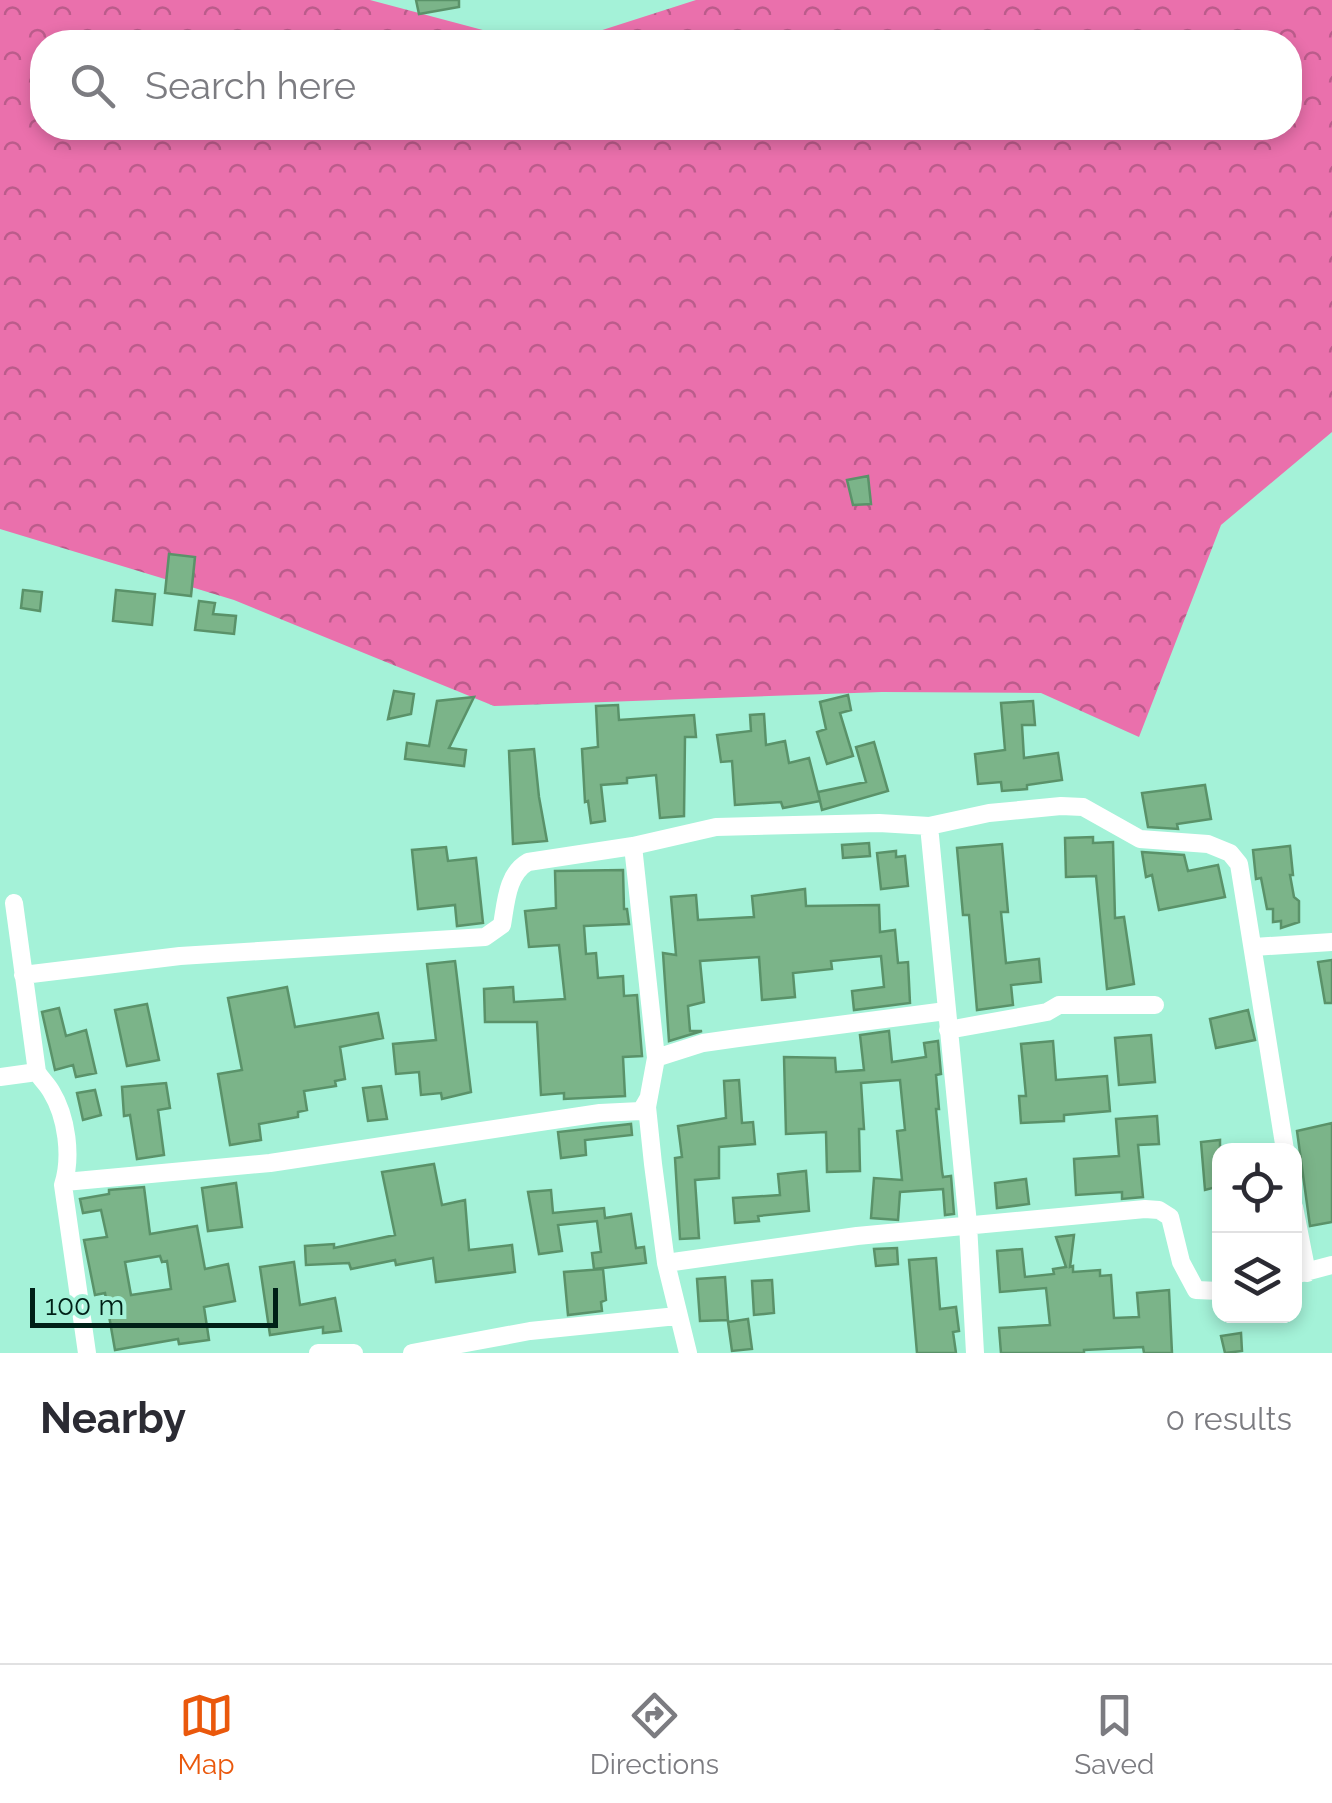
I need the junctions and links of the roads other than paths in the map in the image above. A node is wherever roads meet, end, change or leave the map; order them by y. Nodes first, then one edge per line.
1 (929, 826) junction
2 (633, 846) junction
3 (14, 902) dead end
4 (1332, 942) edge
5 (1254, 947) junction
6 (23, 975) junction
7 (1155, 1005) dead end
8 (947, 1020) junction
9 (656, 1058) junction
10 (38, 1072) junction
11 (0, 1077) edge
12 (648, 1099) junction
13 (1283, 1143) edge
14 (65, 1182) junction
15 (968, 1224) junction
16 (666, 1263) junction
17 (1332, 1265) edge
18 (1302, 1274) edge
19 (1212, 1291) edge
20 (677, 1316) junction
21 (87, 1353) edge
22 (318, 1353) edge
23 (354, 1353) edge
24 (412, 1353) edge
25 (688, 1353) edge
26 (975, 1353) edge

1 - 2 street
1 - 5 street
1 - 8 street
2 - 6 street
2 - 9 street
3 - 6 street
4 - 5 street
5 - 13 street
6 - 10 street
7 - 8 street
8 - 9 street
8 - 15 street
9 - 12 street
10 - 11 street
10 - 14 street
12 - 14 street
12 - 16 street
14 - 21 street
15 - 16 street
15 - 19 street
15 - 26 street
16 - 20 street
17 - 18 street
20 - 24 street
20 - 25 street
22 - 23 street

